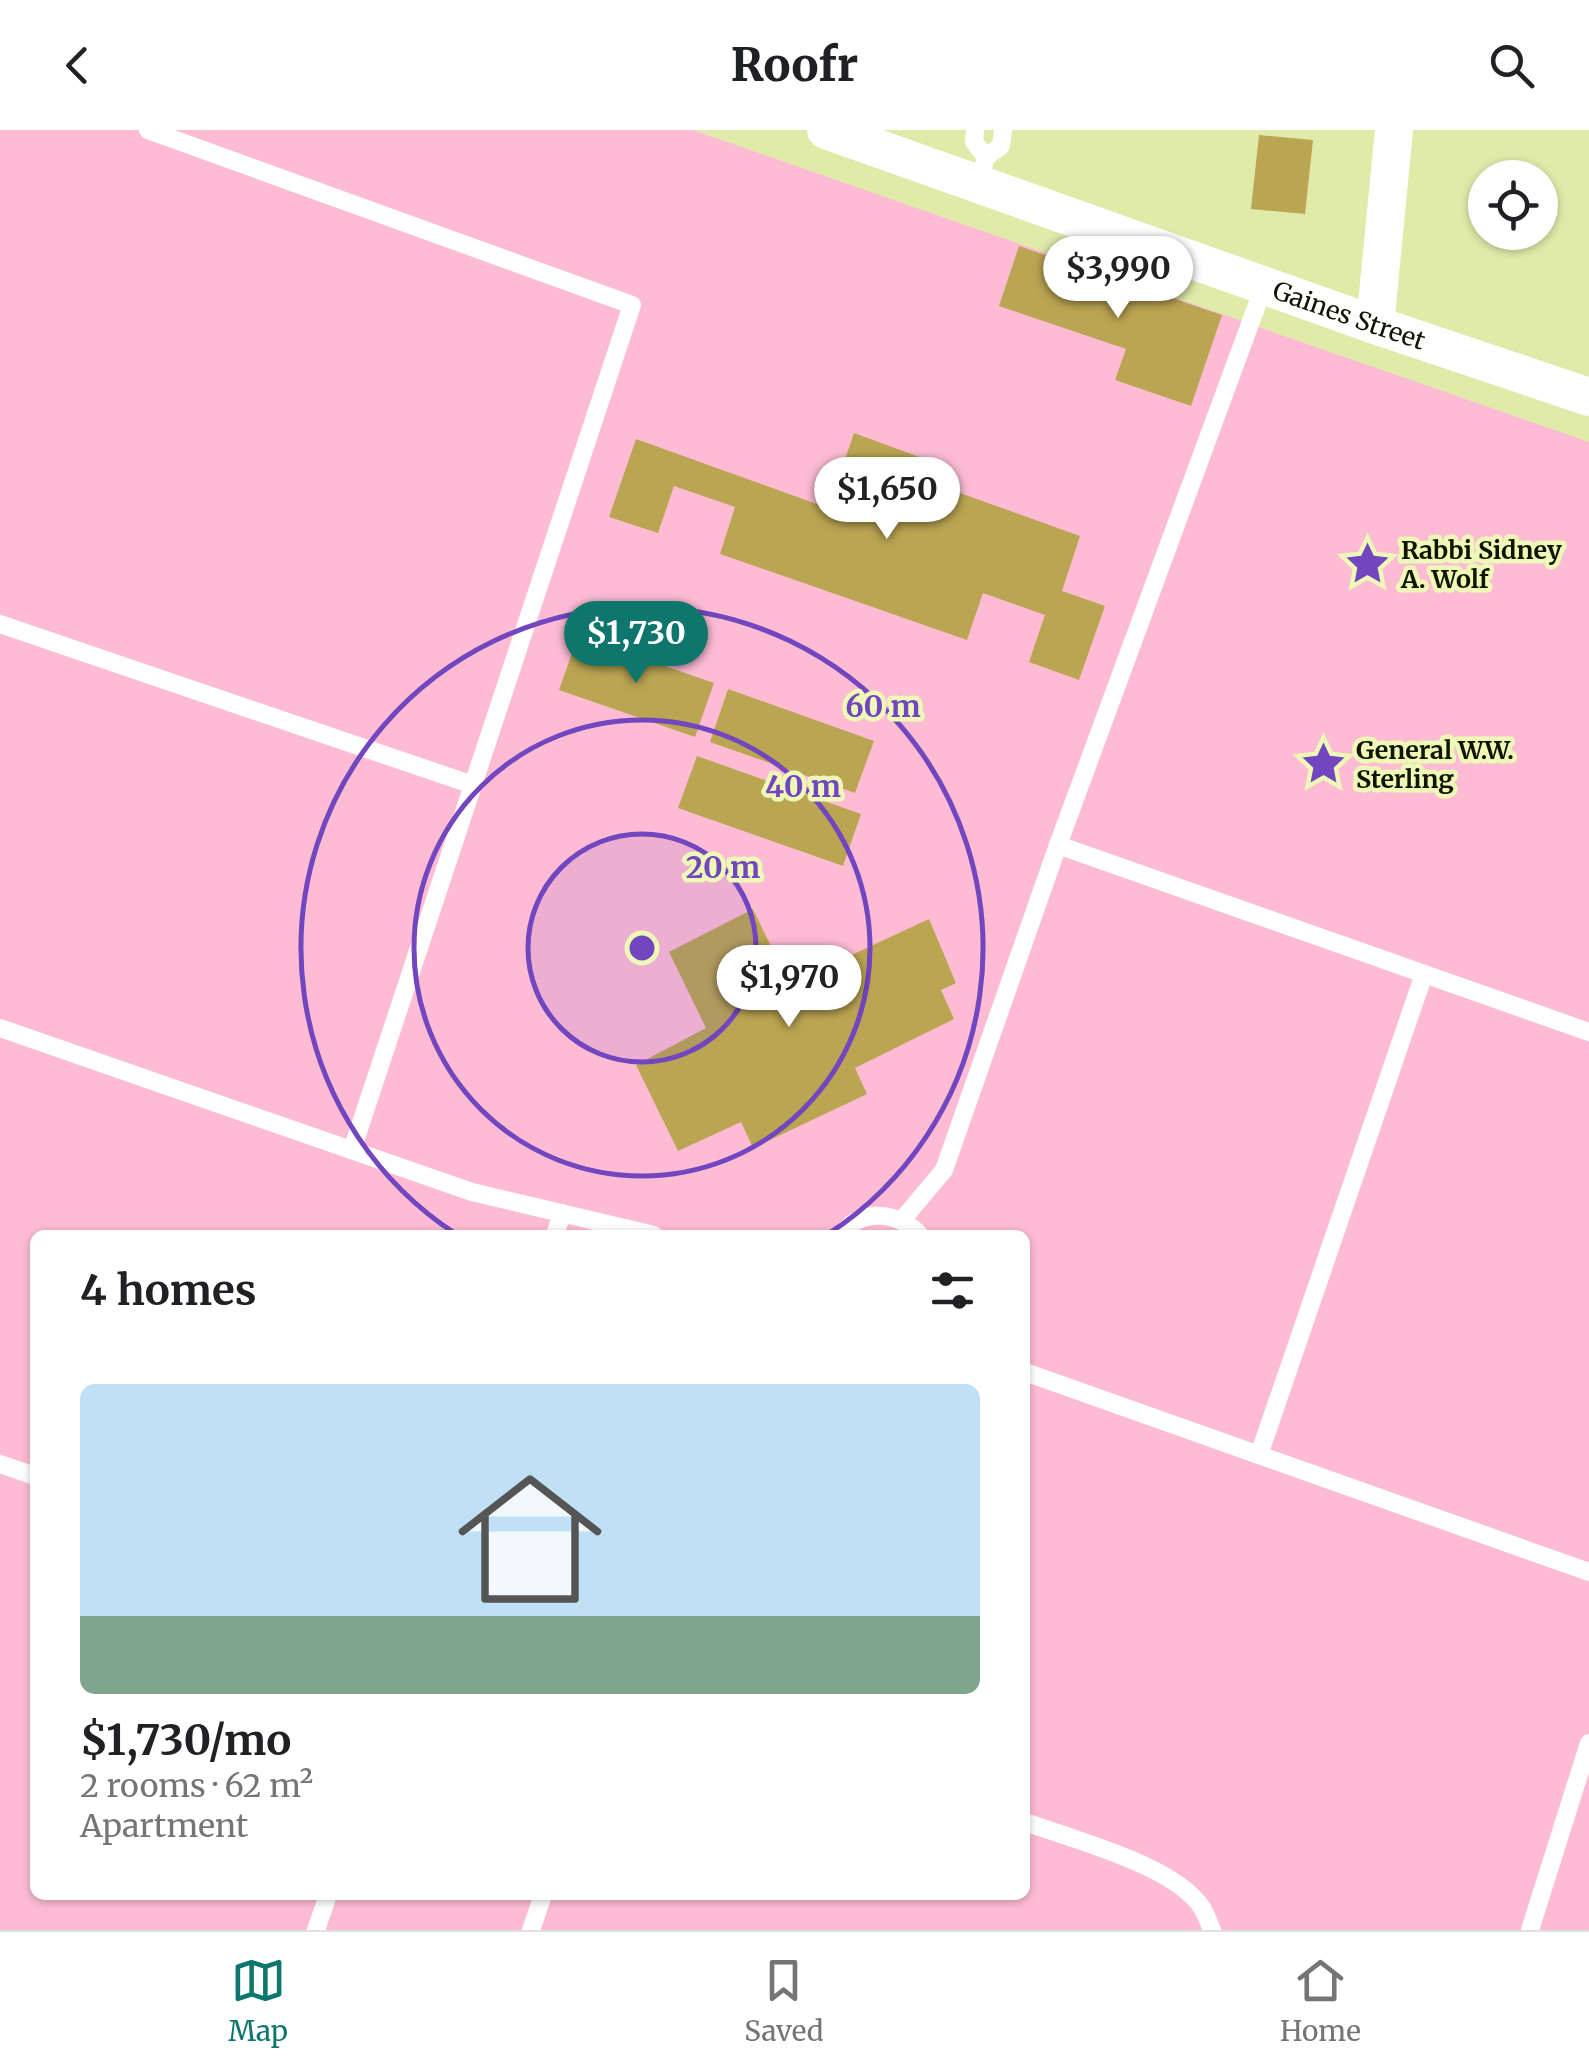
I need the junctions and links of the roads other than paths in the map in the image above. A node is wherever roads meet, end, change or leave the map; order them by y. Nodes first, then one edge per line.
1 (148, 130) edge
2 (826, 130) edge
3 (976, 130) edge
4 (1003, 130) edge
5 (1394, 130) edge
6 (982, 171) junction
7 (1264, 286) junction
8 (1375, 325) junction
9 (1589, 397) edge
10 (0, 624) edge
11 (473, 785) junction
12 (1058, 845) junction
13 (1424, 974) junction
14 (0, 1028) edge
15 (1589, 1032) edge
16 (352, 1150) junction
17 (562, 1213) junction
18 (902, 1220) junction
19 (556, 1230) edge
20 (633, 1230) edge
21 (845, 1230) edge
22 (914, 1230) edge
23 (1030, 1374) edge
24 (1259, 1455) junction
25 (0, 1464) edge
26 (30, 1474) edge
27 (1589, 1572) edge
28 (1589, 1742) edge
29 (1030, 1824) edge
30 (326, 1900) edge
31 (541, 1900) edge
32 (316, 1930) edge
33 (531, 1930) edge
34 (1212, 1930) edge
35 (1530, 1930) edge

1 - 11 lane
2 - 6 street, Gaines Street
3 - 6 lane
4 - 6 lane
5 - 8 street
6 - 7 street, Gaines Street
7 - 8 street, Gaines Street
7 - 12 lane
8 - 9 street, Gaines Street
10 - 11 lane
11 - 16 lane
12 - 13 lane
12 - 18 lane
13 - 15 lane
13 - 24 lane
14 - 16 lane
16 - 17 lane
17 - 19 lane
17 - 20 lane
18 - 21 lane
18 - 22 lane
23 - 24 lane
24 - 27 lane
25 - 26 lane
28 - 35 lane
29 - 34 lane
30 - 32 lane
31 - 33 lane

